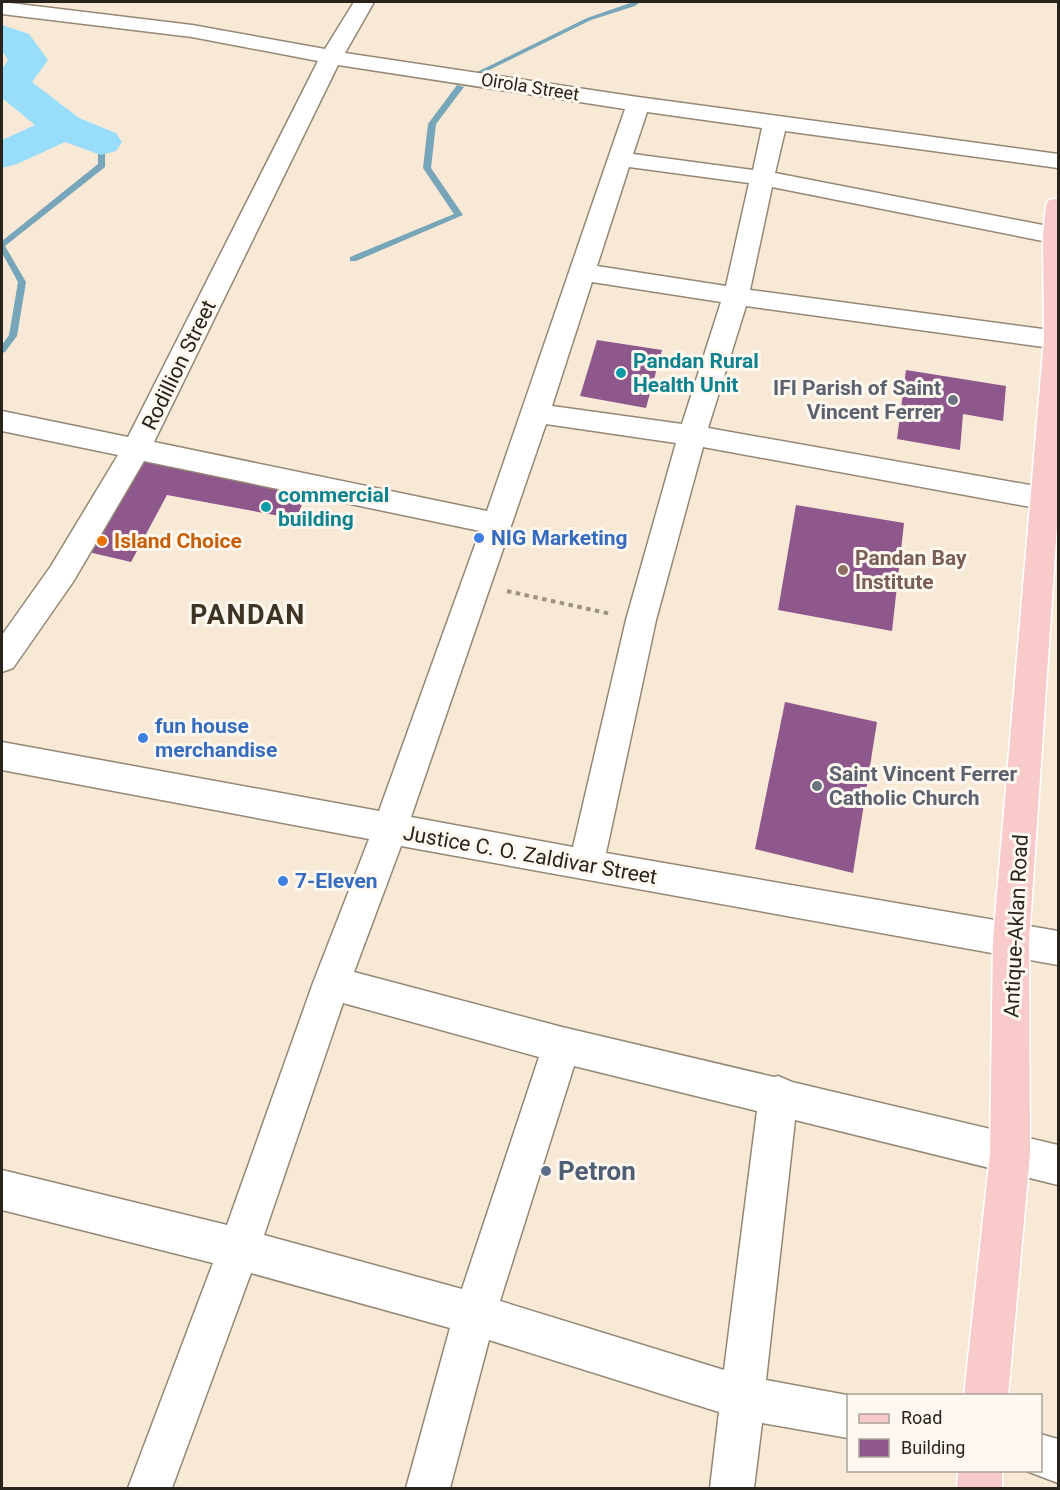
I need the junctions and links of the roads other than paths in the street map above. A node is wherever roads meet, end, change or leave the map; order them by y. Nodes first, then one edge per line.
1 (364, 2) edge
2 (2, 8) edge
3 (331, 57) junction
4 (638, 104) junction
5 (775, 123) junction
6 (619, 159) junction
7 (1059, 161) edge
8 (762, 178) junction
9 (1059, 205) edge
10 (1057, 236) edge
11 (583, 272) junction
12 (736, 296) junction
13 (1058, 340) edge
14 (536, 413) junction
15 (2, 421) edge
16 (692, 435) junction
17 (136, 450) junction
18 (1052, 500) edge
19 (497, 524) junction
20 (2, 659) edge
21 (2, 756) edge
22 (390, 829) junction
23 (586, 865) junction
24 (1011, 941) junction
25 (1059, 948) edge
26 (332, 983) junction
27 (562, 1045) junction
28 (778, 1095) junction
29 (1010, 1154) junction
30 (1059, 1165) edge
31 (2, 1190) edge
32 (239, 1249) junction
33 (475, 1314) junction
34 (986, 1394) edge
35 (741, 1397) junction
36 (847, 1416) edge
37 (1042, 1456) edge
38 (1059, 1461) edge
39 (980, 1472) edge
40 (150, 1488) edge
41 (428, 1488) edge
42 (732, 1488) edge
43 (979, 1488) edge

1 - 3 street, Rodillion Street
2 - 3 street, Oirola Street
3 - 4 street, Oirola Street
3 - 17 street, Rodillion Street
4 - 5 street, Oirola Street
4 - 6 street
5 - 7 street, Oirola Street
5 - 8 street
6 - 8 street
6 - 11 street
8 - 10 street
8 - 12 street
9 - 10 main road, Antique-Aklan Road
10 - 13 main road, Antique-Aklan Road
11 - 12 street
11 - 14 street
12 - 13 street
12 - 16 street
13 - 18 main road, Antique-Aklan Road
14 - 16 street
14 - 19 street
15 - 17 street
16 - 18 street
16 - 23 street
17 - 19 street
17 - 20 street, Rodillion Street
18 - 24 main road, Antique-Aklan Road
19 - 22 street
21 - 22 street, Justice C. O. Zaldivar Street
22 - 23 street, Justice C. O. Zaldivar Street
22 - 26 street
23 - 24 street, Justice C. O. Zaldivar Street
24 - 25 street, Justice C. O. Zaldivar Street
24 - 29 main road, Antique-Aklan Road
26 - 27 street
26 - 32 street
27 - 28 street
27 - 33 street
28 - 29 street
28 - 35 street
29 - 30 street
29 - 34 main road, Antique-Aklan Road
31 - 32 street
32 - 33 street
32 - 40 street
33 - 35 street
33 - 41 street
35 - 36 street
35 - 42 street
37 - 38 street
39 - 43 main road

